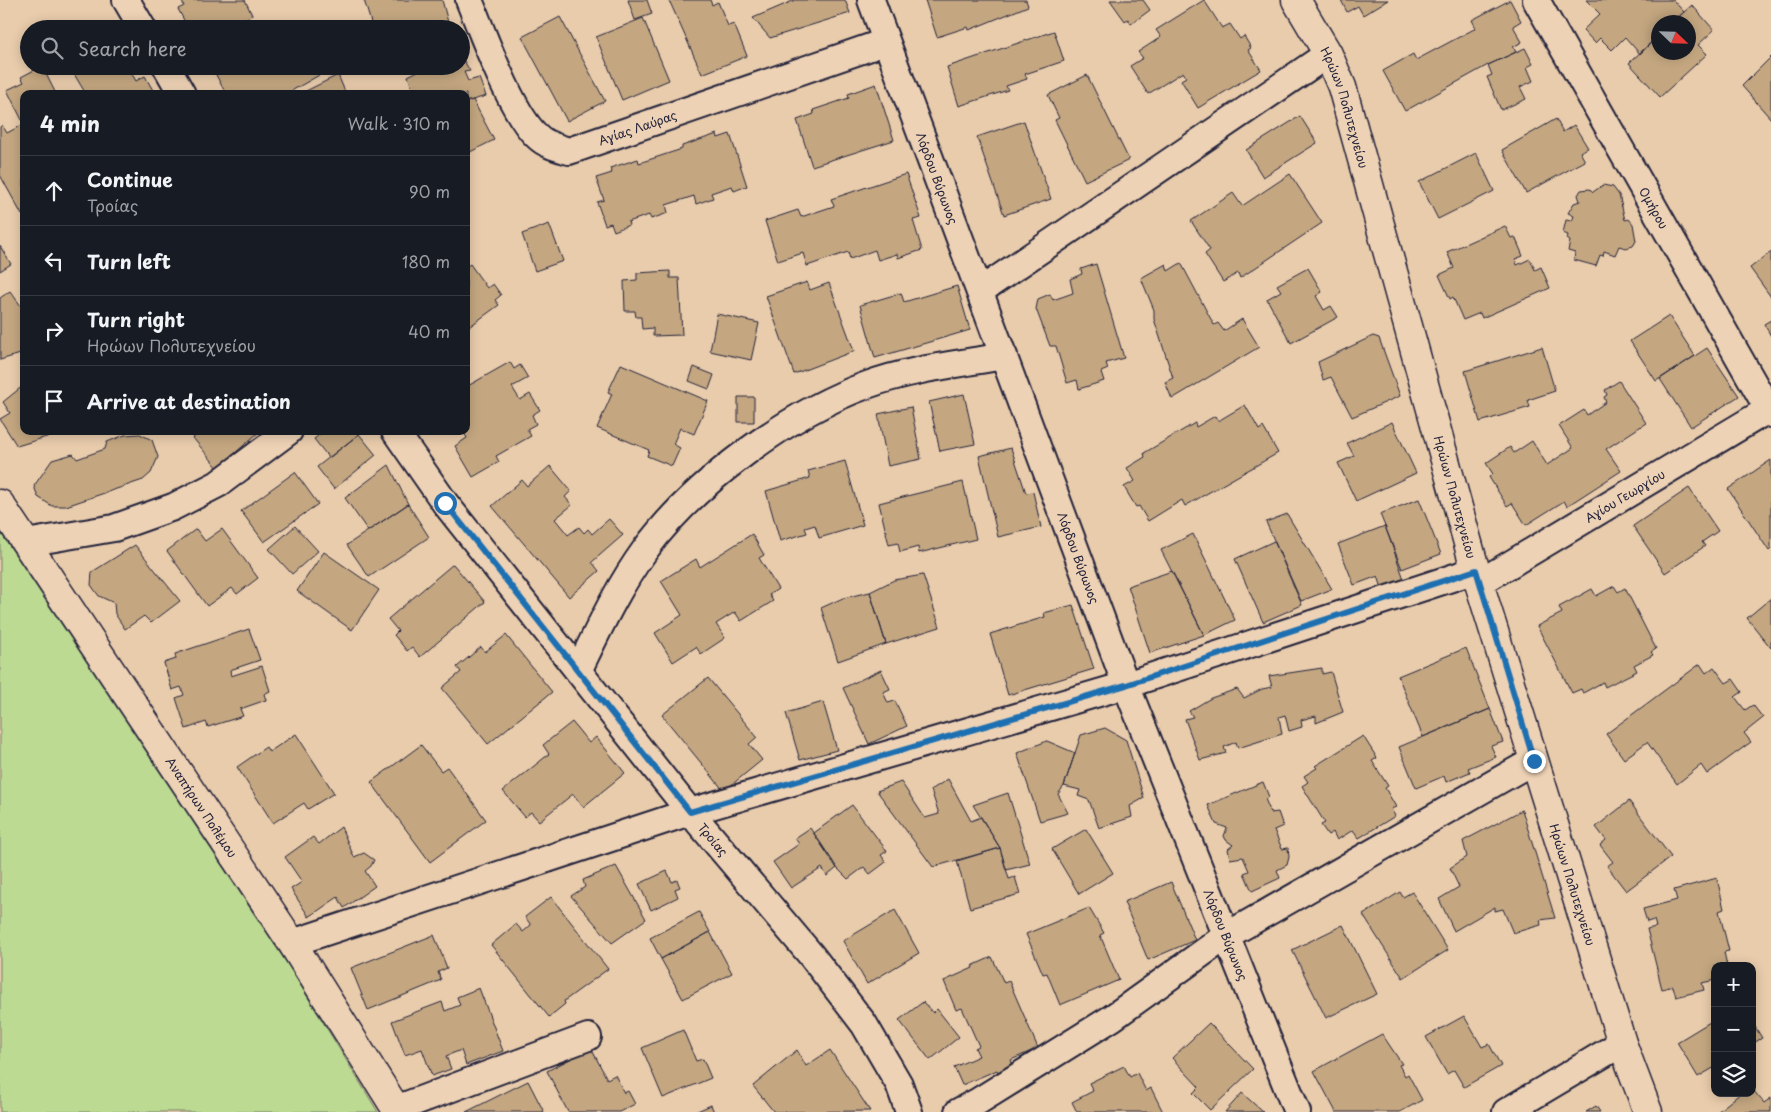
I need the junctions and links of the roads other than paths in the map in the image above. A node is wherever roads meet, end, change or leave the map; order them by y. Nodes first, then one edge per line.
1 (126, 0) edge
2 (469, 0) edge
3 (871, 0) edge
4 (1296, 0) edge
5 (1536, 0) edge
6 (138, 20) edge
7 (885, 42) junction
8 (1328, 54) junction
9 (171, 75) edge
10 (180, 90) edge
11 (980, 291) junction
12 (1004, 356) junction
13 (1770, 411) edge
14 (283, 435) edge
15 (398, 435) edge
16 (0, 504) edge
17 (26, 543) junction
18 (1477, 576) junction
19 (578, 668) junction
20 (1126, 685) junction
21 (1534, 761) junction
22 (690, 812) junction
23 (1226, 936) junction
24 (292, 943) junction
25 (588, 1037) dead end
26 (1622, 1043) junction
27 (397, 1110) edge
28 (909, 1112) edge
29 (958, 1112) edge
30 (1297, 1112) edge
31 (1506, 1112) edge
32 (1648, 1112) edge

1 - 6 street
2 - 7 street, Αγίας Λαύρας
3 - 7 street, Λόρδου Βύρωνος
4 - 8 street, Ηρώων Πολυτεχνείου
5 - 13 street, Ομήρου
7 - 11 street, Λόρδου Βύρωνος
8 - 11 street
8 - 18 street, Ηρώων Πολυτεχνείου
9 - 10 street
11 - 12 street, Λόρδου Βύρωνος
12 - 19 street
12 - 20 street, Λόρδου Βύρωνος
13 - 18 street, Αγίου Γεωργίου
14 - 17 street
15 - 19 street, Τροίας
16 - 17 street, Αναπήρων Πολέμου
17 - 24 street, Αναπήρων Πολέμου
18 - 20 street, Αγίου Γεωργίου
18 - 21 street, Ηρώων Πολυτεχνείου
19 - 22 street, Τροίας
20 - 22 street, Αγίου Γεωργίου
20 - 23 street, Λόρδου Βύρωνος
21 - 23 street
21 - 26 street, Ηρώων Πολυτεχνείου
22 - 24 street, Αγίου Γεωργίου
22 - 28 street, Τροίας
23 - 29 street
23 - 30 street, Λόρδου Βύρωνος
24 - 27 street, Αναπήρων Πολέμου
25 - 27 street
26 - 31 street
26 - 32 street, Ηρώων Πολυτεχνείου

